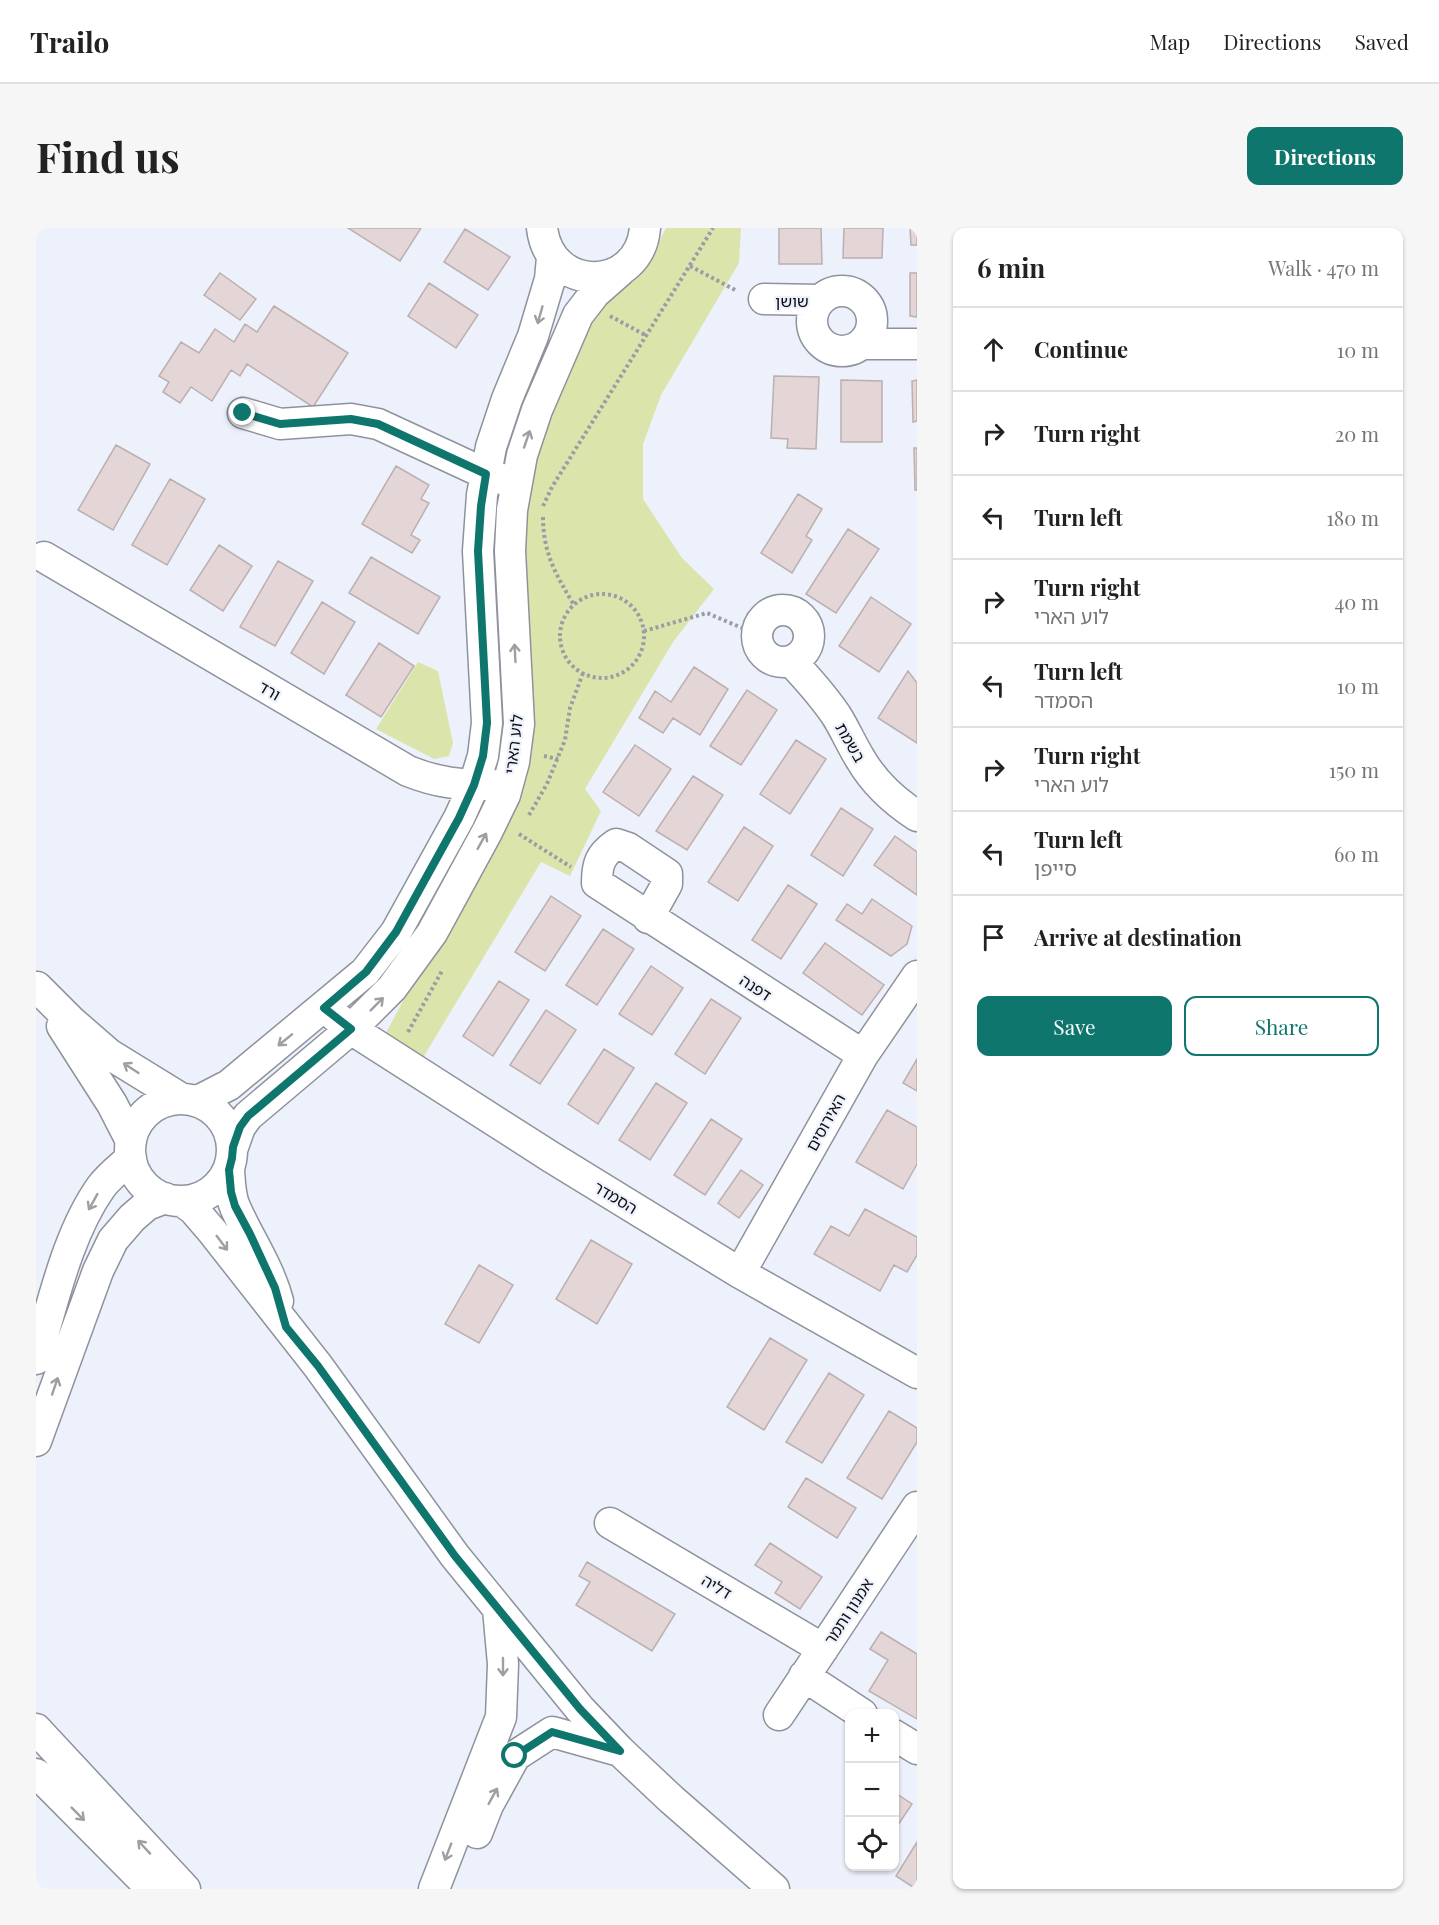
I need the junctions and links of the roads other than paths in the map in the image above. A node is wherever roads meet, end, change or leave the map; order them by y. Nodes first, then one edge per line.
1 (646, 234) edge
2 (543, 239) edge
3 (620, 270) junction
4 (764, 299) road end
5 (820, 300) junction
6 (863, 344) junction
7 (917, 345) edge
8 (243, 413) dead end
9 (486, 474) junction
10 (516, 484) junction
11 (44, 557) dead end
12 (791, 661) junction
13 (474, 785) junction
14 (508, 785) junction
15 (917, 816) edge
16 (648, 918) junction
17 (917, 976) edge
18 (36, 986) edge
19 (324, 1008) junction
20 (351, 1029) junction
21 (863, 1055) junction
22 (190, 1100) junction
23 (131, 1150) junction
24 (231, 1159) junction
25 (173, 1200) junction
26 (740, 1273) junction
27 (286, 1327) junction
28 (36, 1359) edge
29 (917, 1373) edge
30 (36, 1441) edge
31 (917, 1507) edge
32 (610, 1523) dead end
33 (498, 1609) junction
34 (823, 1649) junction
35 (804, 1676) junction
36 (856, 1709) edge
37 (779, 1715) dead end
38 (36, 1729) edge
39 (899, 1737) edge
40 (917, 1749) edge
41 (620, 1751) junction
42 (36, 1774) edge
43 (766, 1886) edge
44 (152, 1889) edge
45 (185, 1889) edge
46 (434, 1889) edge
47 (456, 1889) edge

1 - 3 street, לוע הארי
2 - 3 street
2 -> 9 street, לוע הארי
10 -> 3 street, לוע הארי
4 - 5 street, שושן
5 - 6 street
5 - 6 street
6 - 7 street
8 - 9 street
9 - 10 street
9 - 13 street, לוע הארי
14 -> 10 street, לוע הארי
11 - 13 street, ורד
12 - 12 street
12 - 15 street, בשמת
13 - 14 street, ורד
13 - 19 street, לוע הארי
20 -> 14 street, לוע הארי
16 - 16 street, דפנה
16 - 21 street, דפנה
17 - 21 street, האירוסים
22 -> 18 street
18 - 23 street
19 - 20 street, הסמדר
19 -> 22 street, לוע הארי
20 - 24 street, לוע הארי
20 - 26 street, הסמדר
21 - 26 street, האירוסים
22 - 23 street
22 - 24 street
23 - 25 street
23 -> 28 street
24 - 25 street
24 - 27 street
25 -> 27 street
30 -> 25 street
26 - 29 street, הסמדר
27 - 33 street
31 - 34 street, אמנון ותמר
32 - 34 street, דליה
33 - 41 street
33 -> 46 street
34 - 35 street, אמנון ותמר
35 - 36 street
35 - 37 street, אמנון ותמר
45 -> 38 street
39 - 40 street
41 - 43 street
47 -> 41 street
42 -> 44 street

